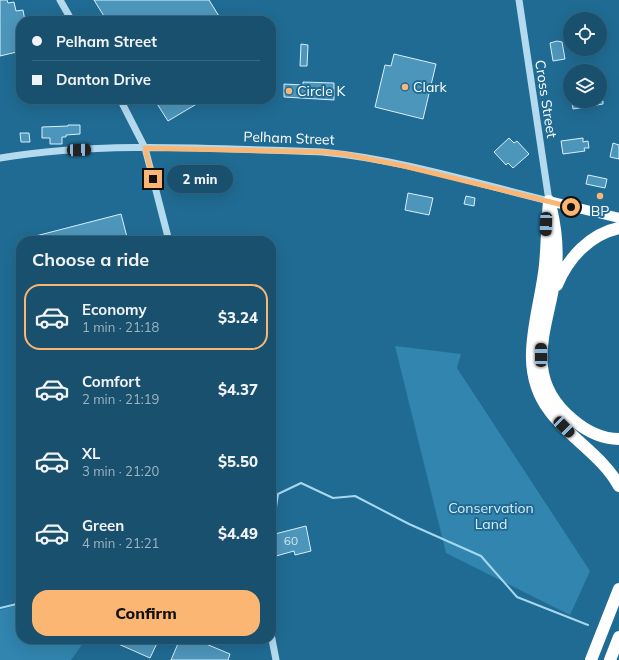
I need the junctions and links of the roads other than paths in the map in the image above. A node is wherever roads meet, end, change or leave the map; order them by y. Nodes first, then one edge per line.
1 (60, 0) edge
2 (519, 0) edge
3 (69, 16) edge
4 (123, 104) edge
5 (145, 148) junction
6 (0, 158) edge
7 (549, 201) junction
8 (619, 218) edge
9 (619, 228) edge
10 (168, 236) edge
11 (551, 301) junction
12 (619, 440) edge
13 (619, 486) edge
14 (619, 578) edge
15 (619, 589) edge
16 (602, 631) junction
17 (619, 637) edge
18 (273, 644) edge
19 (276, 660) edge
20 (591, 660) edge
21 (610, 660) edge

1 - 3 street
2 - 7 street, Cross Street
4 - 5 street
5 - 6 street, Pelham Street
5 - 7 street, Pelham Street
5 - 10 street
7 - 8 main road, Pelham Street
7 - 11 highway
7 - 13 highway
9 - 11 highway
11 - 12 highway
14 - 16 highway
15 - 16 highway
16 - 20 highway
17 - 21 highway
18 - 19 street

